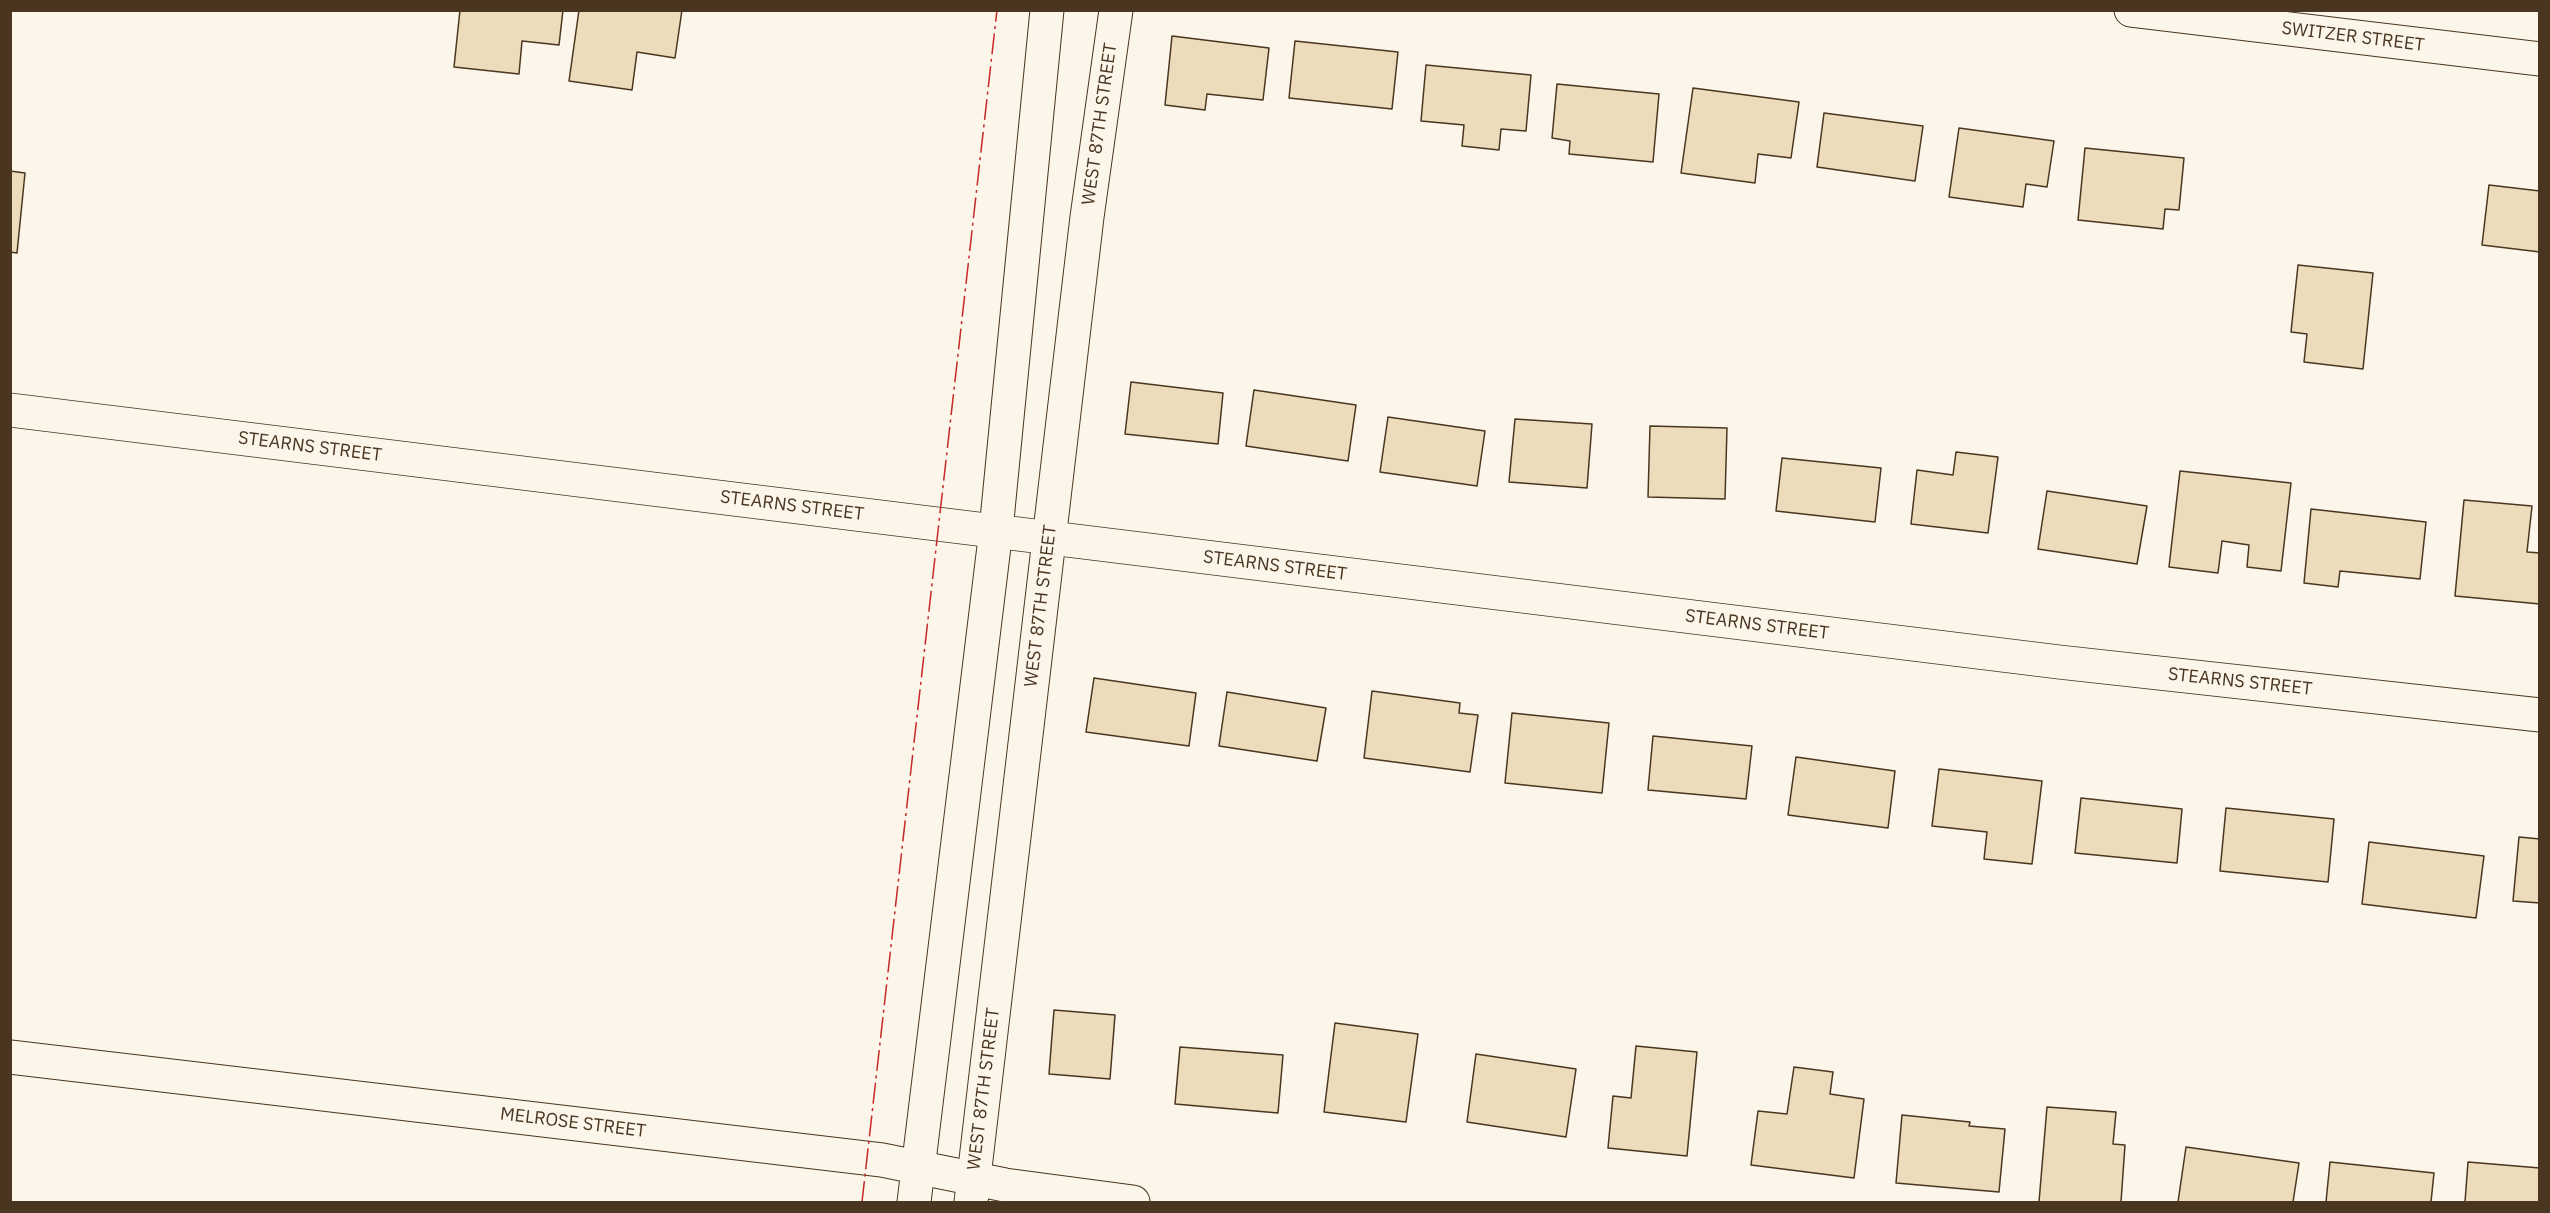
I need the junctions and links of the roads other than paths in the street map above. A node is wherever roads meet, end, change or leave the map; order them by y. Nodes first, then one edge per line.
1 (1047, 10) edge
2 (1116, 10) edge
3 (2131, 10) edge
4 (2540, 59) edge
5 (10, 410) edge
6 (996, 530) junction
7 (1049, 540) junction
8 (2540, 715) edge
9 (10, 1056) edge
10 (918, 1168) junction
11 (972, 1191) edge
12 (914, 1203) edge
13 (1133, 1203) edge

1 - 6 street
2 - 7 street, WEST 87TH STREET
3 - 4 street, SWITZER STREET
5 - 6 street, STEARNS STREET
6 - 7 street, STEARNS STREET
6 - 10 street
7 - 8 street, STEARNS STREET
7 - 11 street, WEST 87TH STREET
9 - 10 street, MELROSE STREET
10 - 11 street, MELROSE STREET
10 - 12 street
11 - 13 street, MELROSE STREET

